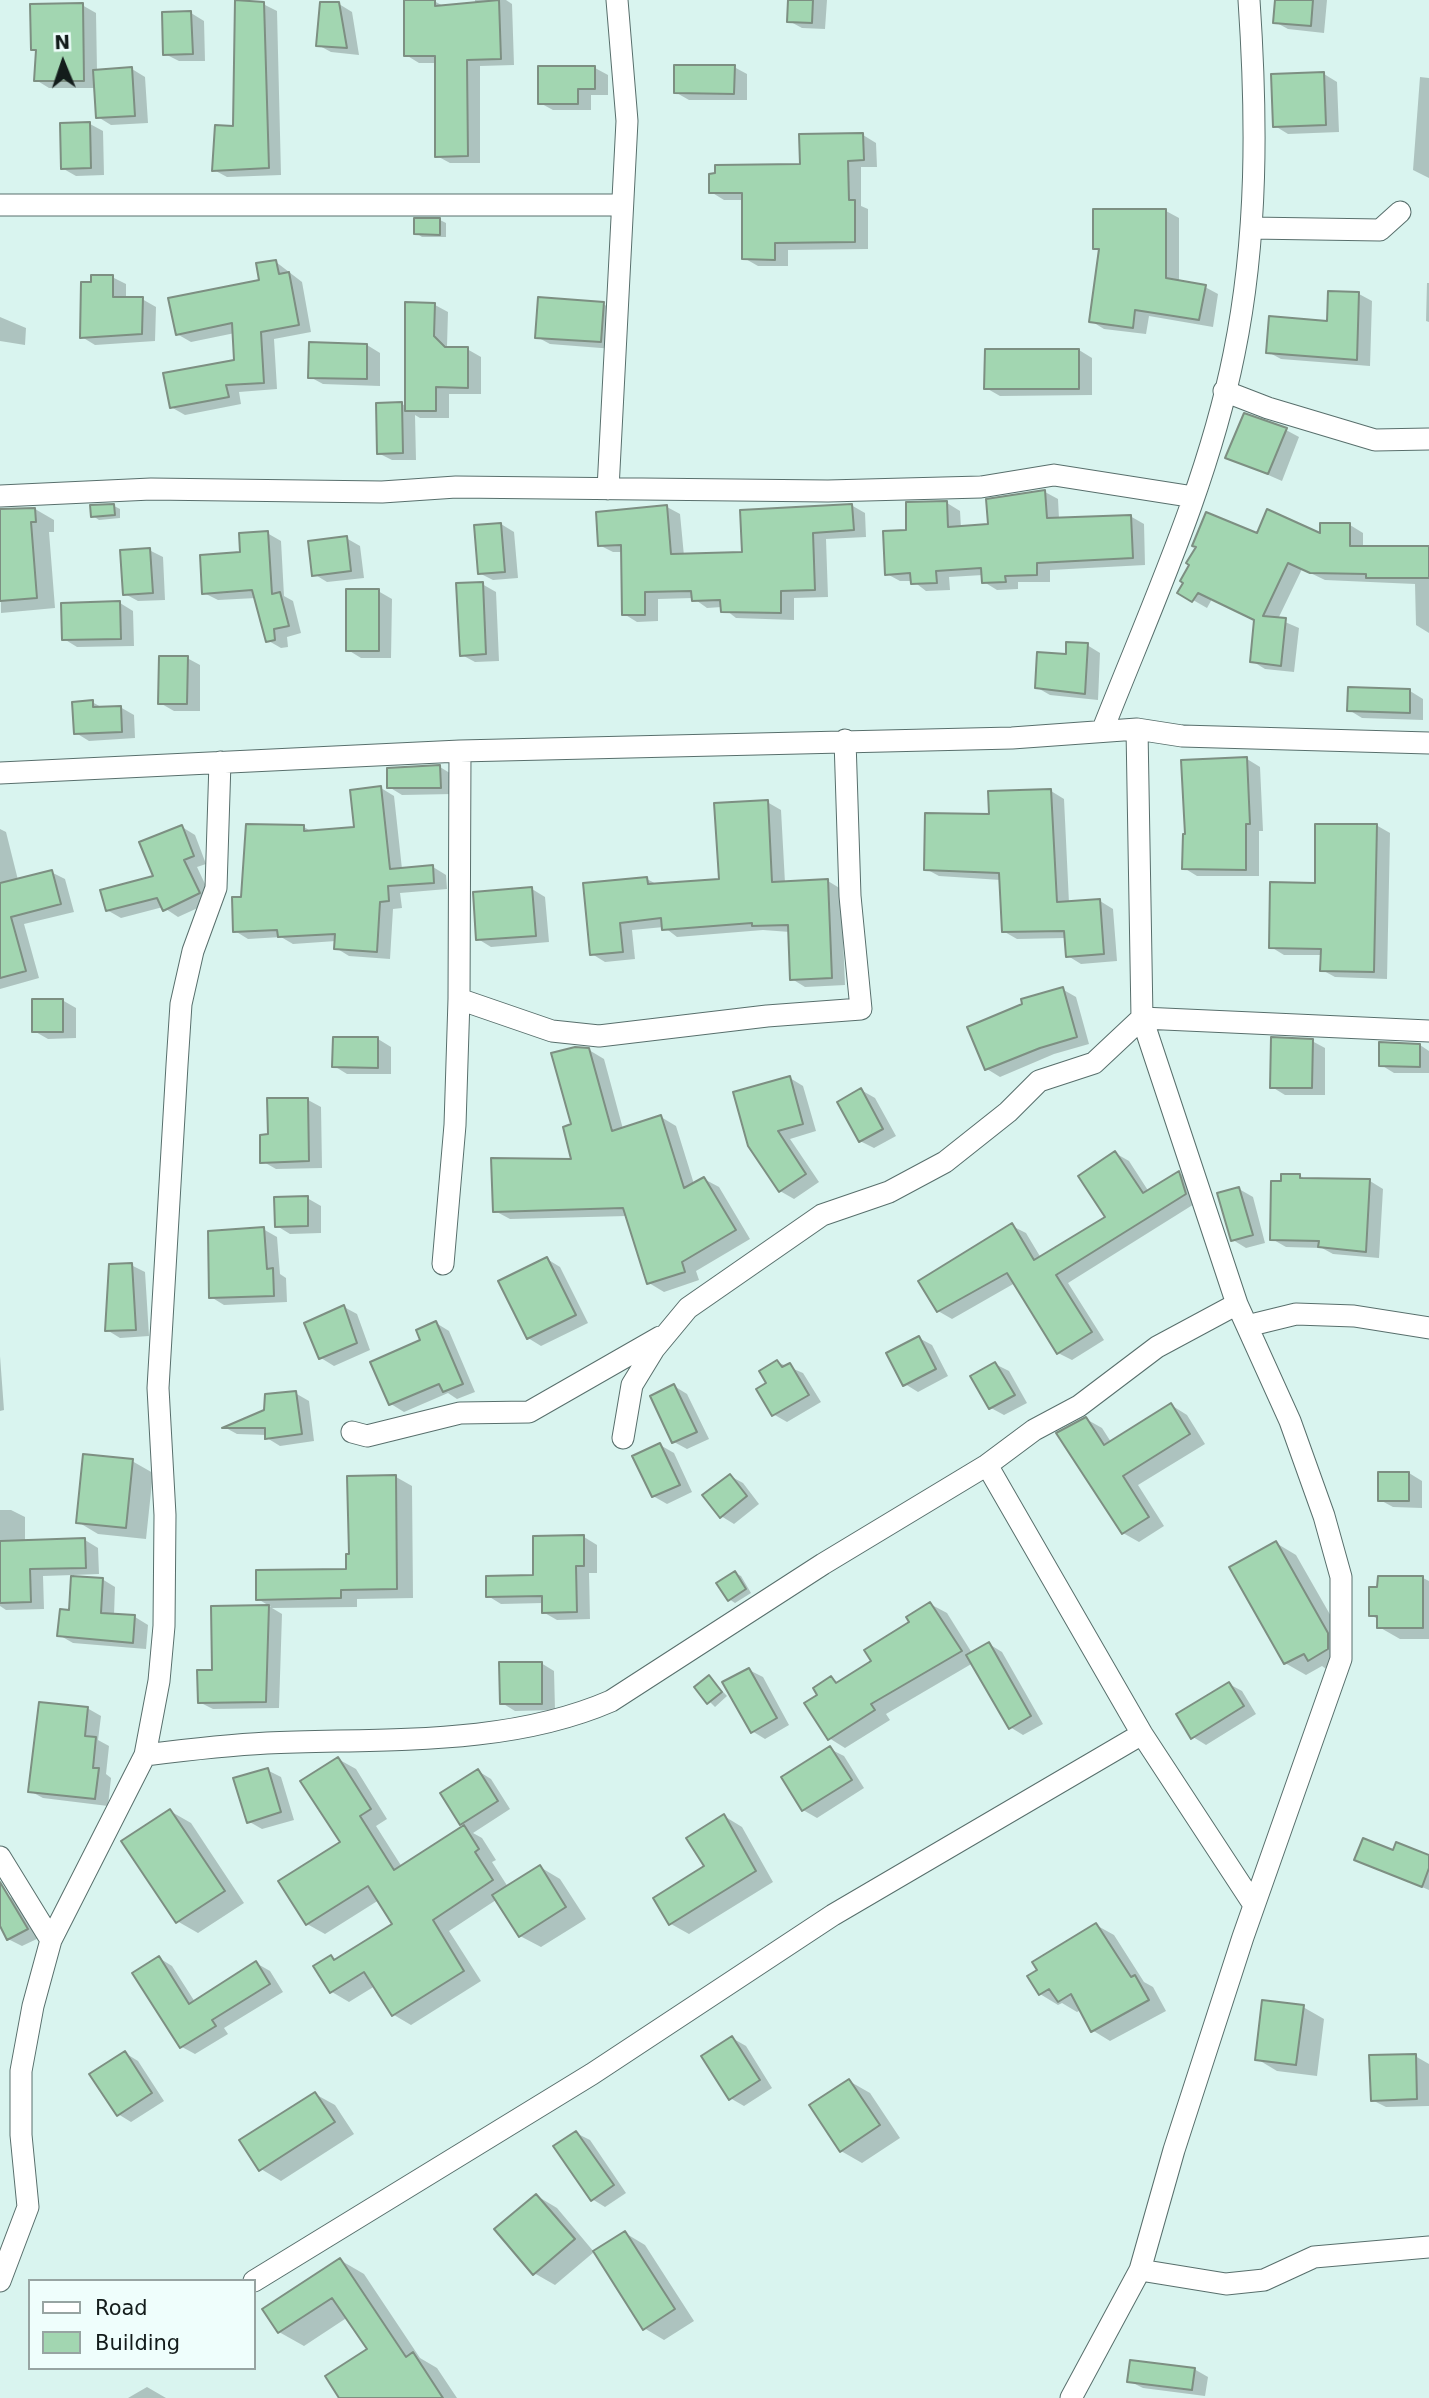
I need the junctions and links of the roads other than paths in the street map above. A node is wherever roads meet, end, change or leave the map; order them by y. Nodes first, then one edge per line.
1 (617, 0) edge
2 (1249, 0) edge
3 (0, 205) edge
4 (622, 205) junction
5 (1400, 212) dead end
6 (1251, 228) junction
7 (1224, 391) junction
8 (1429, 439) edge
9 (608, 489) junction
10 (0, 496) edge
11 (1194, 497) junction
12 (1103, 729) junction
13 (1137, 729) junction
14 (845, 740) junction
15 (1429, 743) edge
16 (460, 751) junction
17 (220, 762) junction
18 (0, 773) edge
19 (459, 999) junction
20 (1142, 1018) junction
21 (1429, 1031) edge
22 (443, 1264) dead end
23 (1237, 1304) junction
24 (1247, 1326) junction
25 (1429, 1328) edge
26 (668, 1332) junction
27 (352, 1432) dead end
28 (623, 1438) dead end
29 (987, 1465) junction
30 (1142, 1734) junction
31 (145, 1755) junction
32 (0, 1857) edge
33 (1254, 1905) junction
34 (51, 1940) junction
35 (1429, 2247) edge
36 (1140, 2270) junction
37 (256, 2280) edge
38 (0, 2281) edge
39 (1070, 2398) edge

1 - 4 street
2 - 6 street
3 - 4 street
4 - 9 street
5 - 6 street
6 - 7 street
7 - 8 street
7 - 11 street
9 - 10 street
9 - 11 street
11 - 12 street
12 - 13 street
12 - 14 street
13 - 15 street
13 - 20 street
14 - 16 street
14 - 19 street
16 - 17 street
16 - 19 street
17 - 18 street
17 - 31 street
19 - 22 street
20 - 21 street
20 - 23 street
20 - 26 street
23 - 24 street
23 - 29 street
24 - 25 street
24 - 33 street
26 - 27 street
26 - 28 street
29 - 30 street
29 - 31 street
30 - 33 street
30 - 37 street
31 - 34 street
32 - 34 street
33 - 36 street
34 - 38 street
35 - 36 street
36 - 39 street

